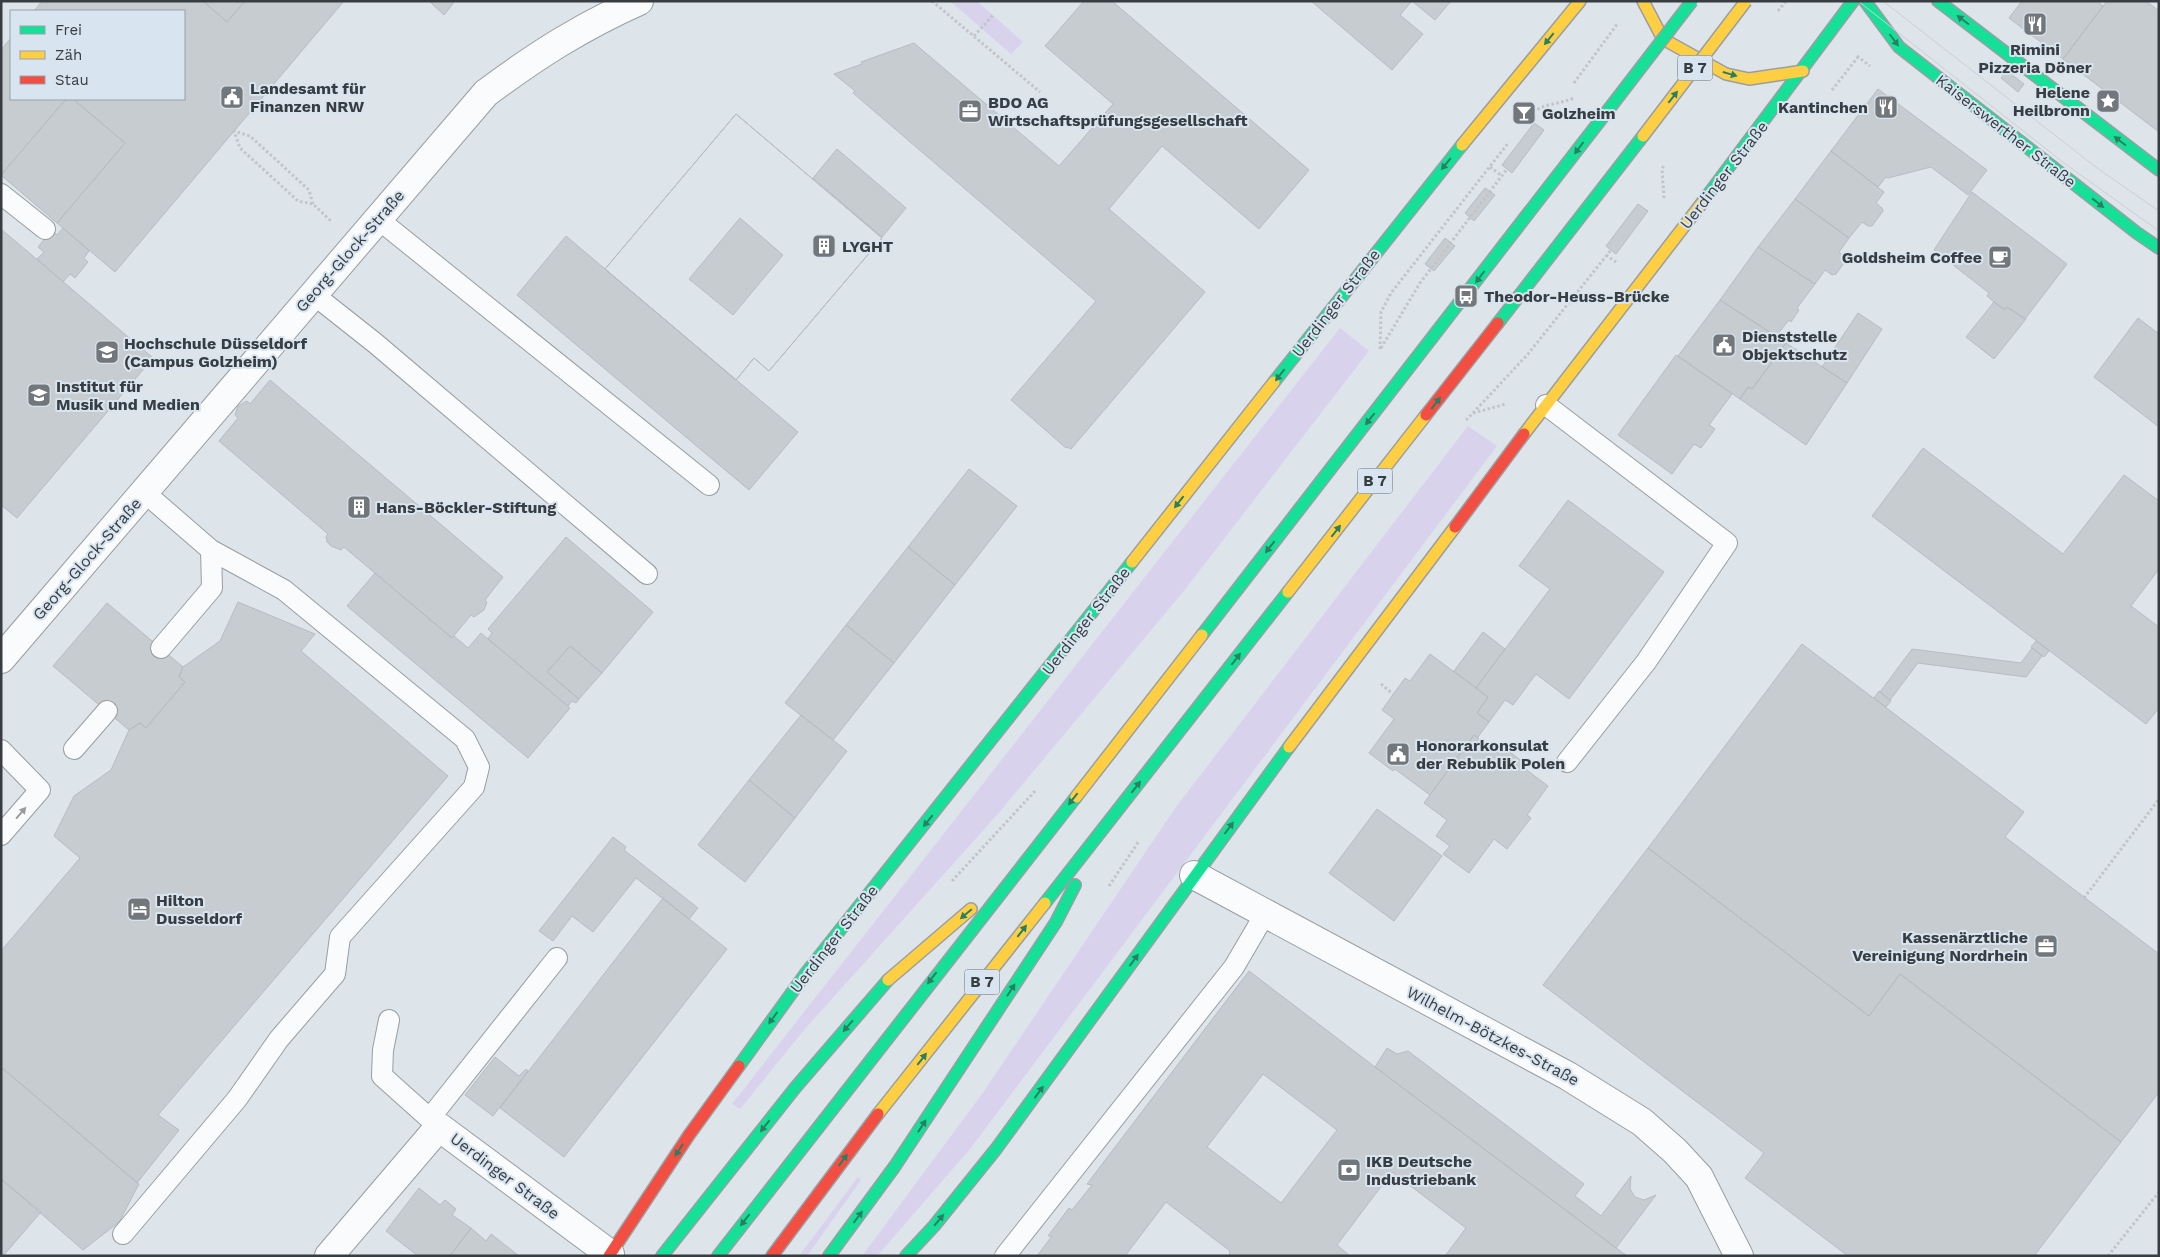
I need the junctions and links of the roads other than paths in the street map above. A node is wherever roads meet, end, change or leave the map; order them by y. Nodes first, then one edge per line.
1 (639, 1) edge
2 (1580, 1) edge
3 (1643, 1) edge
4 (1692, 1) edge
5 (1746, 1) edge
6 (1853, 1) edge
7 (1865, 1) edge
8 (1938, 1) edge
9 (1803, 71) junction
10 (2159, 170) edge
11 (3, 196) edge
12 (378, 219) junction
13 (45, 229) dead end
14 (2159, 248) edge
15 (313, 294) junction
16 (1546, 405) junction
17 (709, 486) dead end
18 (144, 492) junction
19 (212, 550) junction
20 (647, 574) dead end
21 (161, 648) dead end
22 (1, 659) edge
23 (107, 711) dead end
24 (74, 749) dead end
25 (1, 750) edge
26 (1567, 762) dead end
27 (1106, 826) junction
28 (1, 835) edge
29 (1016, 871) junction
30 (1194, 875) junction
31 (1265, 914) junction
32 (557, 958) dead end
33 (389, 1020) dead end
34 (434, 1123) junction
35 (123, 1234) dead end
36 (609, 1255) edge
37 (329, 1256) edge
38 (662, 1256) edge
39 (718, 1256) edge
40 (772, 1256) edge
41 (829, 1256) edge
42 (906, 1256) edge
43 (1005, 1256) edge
44 (1739, 1256) edge

1 - 12 street, Georg-Glock-Straße
2 -> 36 main road, Uerdinger Straße
3 -> 9 main road
4 -> 29 main road, B 7, bridge
27 -> 5 main road, B 7, bridge
6 - 9 main road, Uerdinger Straße
7 -> 14 main road, Kaiserswerther Straße
10 -> 8 main road
9 - 16 main road, Uerdinger Straße
11 - 13 lane
12 - 15 street, Georg-Glock-Straße
12 - 17 lane
15 - 18 street, Georg-Glock-Straße
15 - 20 lane
16 - 26 lane
30 -> 16 main road, Uerdinger Straße
18 - 19 lane
18 - 22 street, Georg-Glock-Straße
19 - 21 lane
19 - 35 lane
23 - 24 lane
28 -> 25 lane
40 -> 27 main road, B 7
41 -> 27 main road
29 -> 38 main road
29 -> 39 main road, B 7
30 - 31 street, Wilhelm-Bötzkes-Straße
42 -> 30 main road, Uerdinger Straße
31 - 43 lane
31 - 44 street, Wilhelm-Bötzkes-Straße
32 - 34 lane
33 - 34 lane
34 - 36 street, Uerdinger Straße
34 - 37 street, Uerdinger Straße

